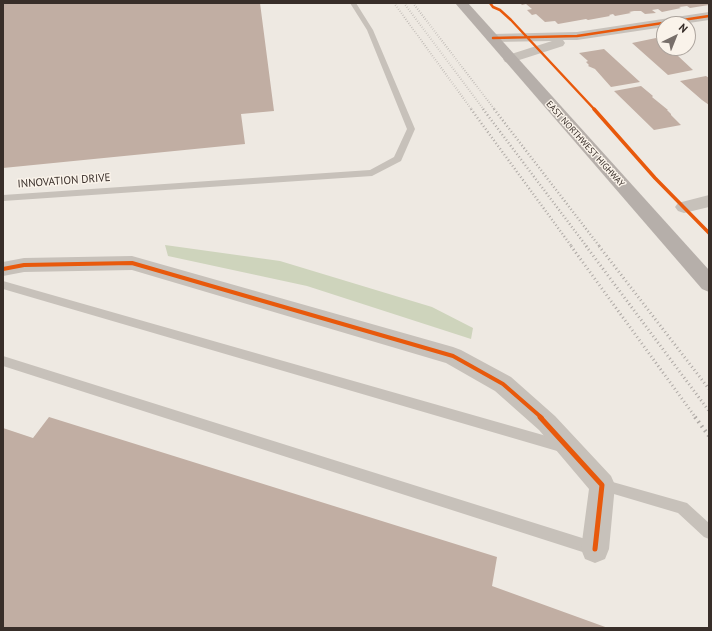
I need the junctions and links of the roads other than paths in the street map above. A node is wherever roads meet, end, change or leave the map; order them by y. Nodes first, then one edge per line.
1 (353, 3) edge
2 (462, 3) edge
3 (709, 16) edge
4 (578, 36) junction
5 (492, 38) junction
6 (510, 59) junction
7 (3, 198) edge
8 (709, 201) edge
9 (684, 207) dead end
10 (3, 269) edge
11 (709, 284) edge
12 (3, 285) edge
13 (3, 361) edge
14 (569, 448) junction
15 (602, 485) junction
16 (709, 532) edge
17 (595, 549) joint

1 - 7 lane, INNOVATION DRIVE
2 - 5 main road, EAST NORTHWEST HIGHWAY
3 - 4 street
4 - 5 street
4 - 6 street
5 - 6 main road, EAST NORTHWEST HIGHWAY
6 - 11 main road, EAST NORTHWEST HIGHWAY
8 - 9 street
10 - 14 street
12 - 14 lane
13 - 17 lane
14 - 15 street
15 - 16 lane
15 - 17 street

